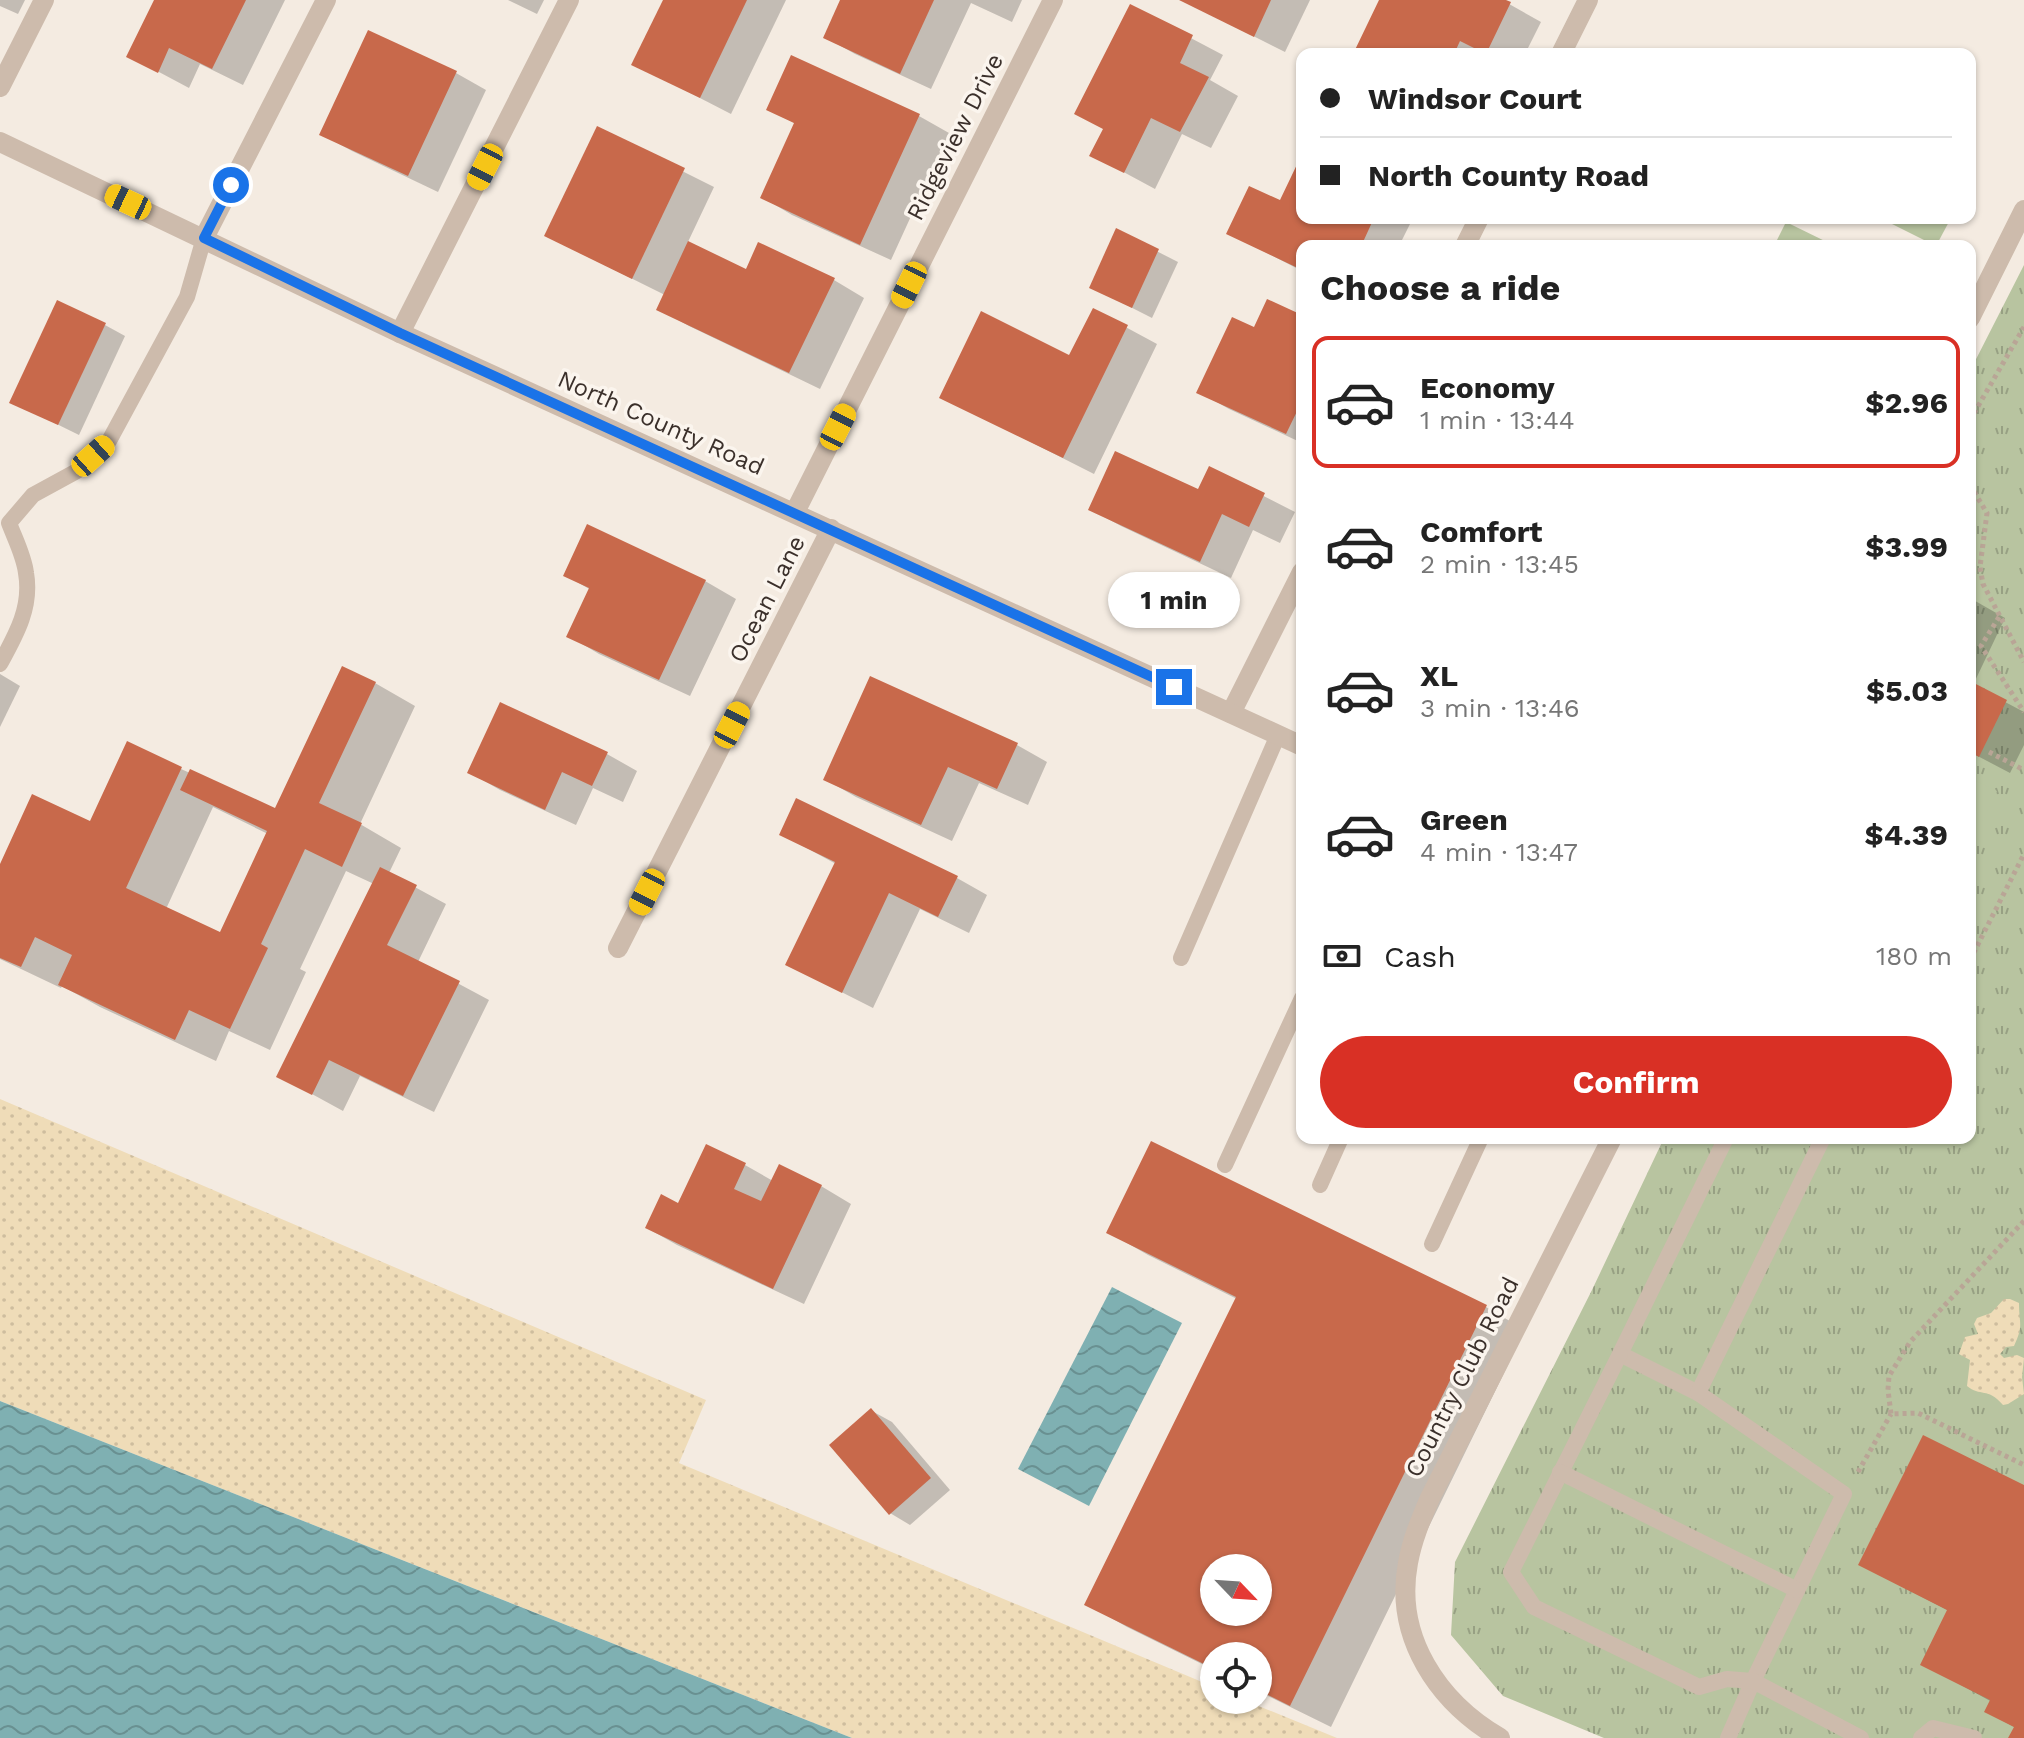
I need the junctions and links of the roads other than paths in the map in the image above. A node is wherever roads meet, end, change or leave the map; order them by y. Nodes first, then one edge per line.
1 (44, 0) edge
2 (326, 0) edge
3 (569, 0) edge
4 (1053, 0) edge
5 (1588, 0) edge
6 (1564, 48) edge
7 (0, 87) edge
8 (0, 142) edge
9 (2024, 210) edge
10 (204, 238) junction
11 (1976, 306) edge
12 (400, 333) junction
13 (795, 512) junction
14 (831, 529) junction
15 (1296, 584) edge
16 (0, 664) edge
17 (1231, 713) junction
18 (1278, 735) junction
19 (1296, 743) edge
20 (618, 948) dead end
21 (1181, 958) dead end
22 (1296, 1011) edge
23 (1338, 1144) edge
24 (1478, 1144) edge
25 (1609, 1144) edge
26 (1723, 1144) edge
27 (1820, 1144) edge
28 (1225, 1165) dead end
29 (1320, 1185) dead end
30 (1432, 1244) dead end
31 (1620, 1354) junction
32 (1698, 1393) junction
33 (1560, 1472) junction
34 (1797, 1590) junction
35 (1753, 1681) junction
36 (1500, 1738) edge
37 (1728, 1738) edge
38 (1861, 1738) edge
39 (1921, 1738) edge
40 (1974, 1738) edge

1 - 7 street
2 - 10 street
3 - 12 street
4 - 13 street, Ridgeview Drive
5 - 6 street
8 - 10 street, North County Road
9 - 11 street
10 - 12 street, North County Road
10 - 16 lane
12 - 13 street, North County Road
13 - 14 street, North County Road
14 - 17 street, North County Road
14 - 20 street, Ocean Lane
15 - 17 street
17 - 18 street, North County Road
18 - 19 street, North County Road
18 - 21 lane
22 - 28 lane
23 - 29 lane
24 - 30 lane
25 - 36 street, Country Club Road
26 - 31 lane
27 - 32 lane
31 - 32 lane
31 - 33 lane
32 - 34 lane
33 - 34 lane
33 - 35 lane
34 - 35 lane
35 - 37 lane
35 - 38 lane
39 - 40 lane

